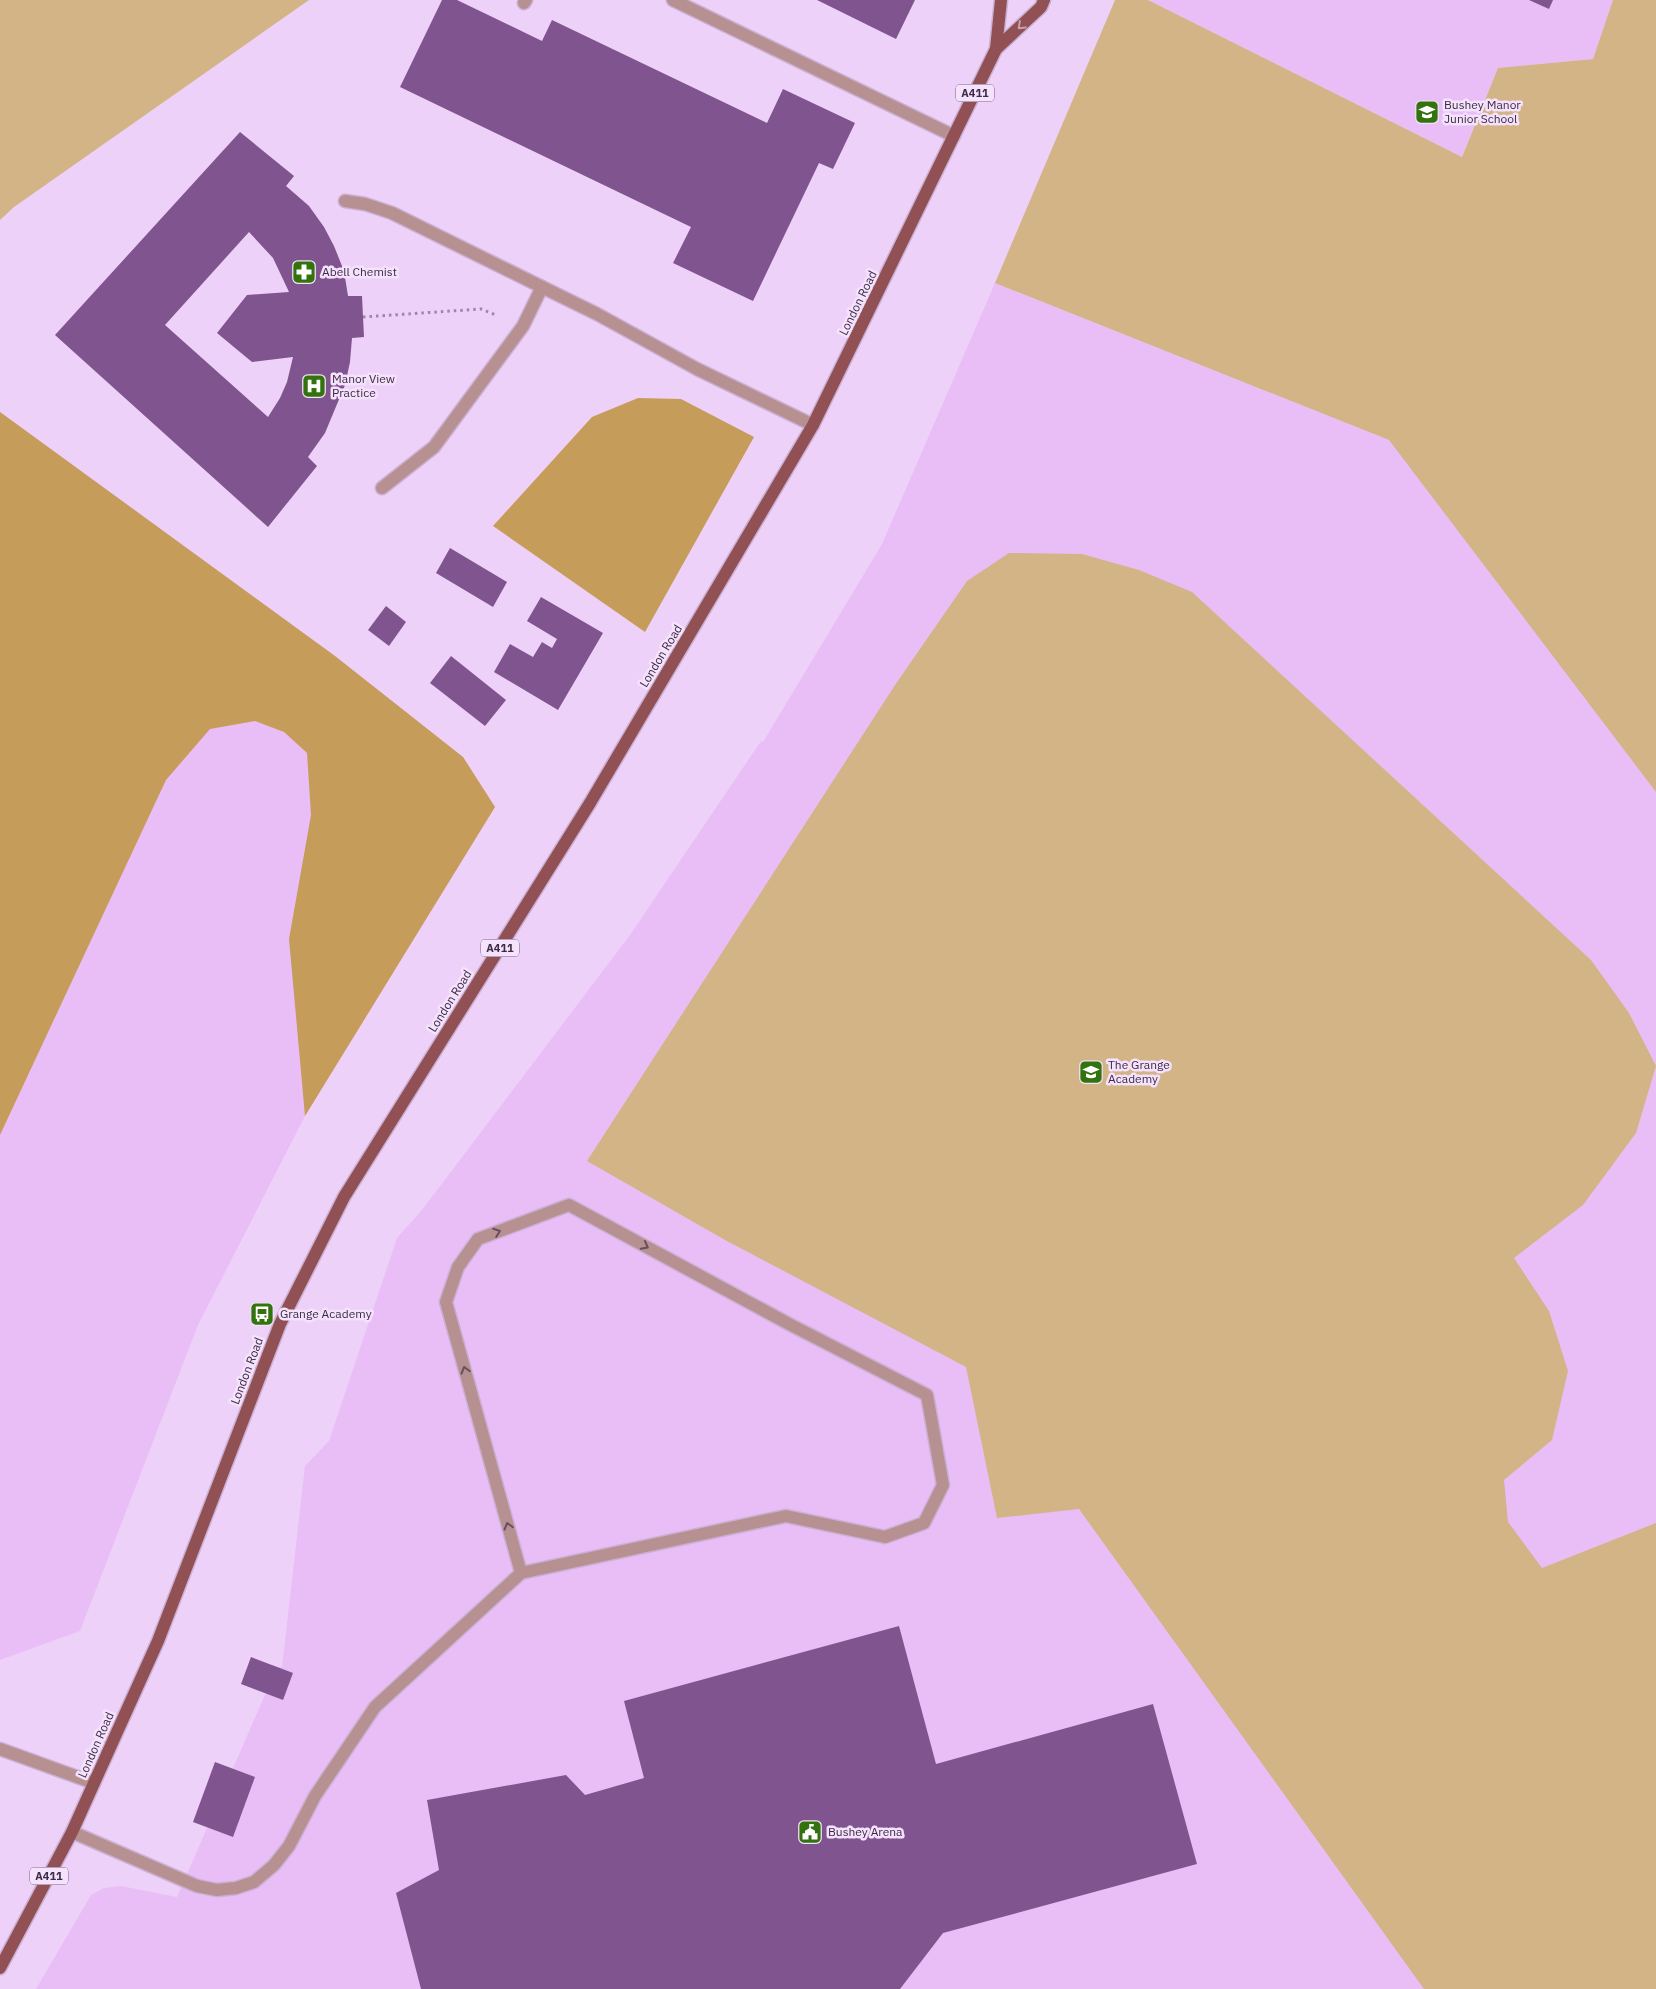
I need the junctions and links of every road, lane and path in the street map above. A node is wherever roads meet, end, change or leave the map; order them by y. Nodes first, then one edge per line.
1 (673, 0) edge
2 (1000, 0) edge
3 (1044, 0) edge
4 (996, 50) junction
5 (954, 136) junction
6 (345, 201) dead end
7 (542, 287) junction
8 (364, 316) dead end
9 (502, 318) dead end
10 (813, 425) junction
11 (382, 488) dead end
12 (521, 1573) junction
13 (0, 1749) edge
14 (94, 1783) junction
15 (72, 1832) junction
16 (0, 1968) edge

1 - 5 street
2 - 4 main road, London Road / A411
3 -> 4 main road, London Road / A411
4 - 5 main road, London Road / A411
5 - 10 main road, London Road / A411
6 - 7 street
7 - 10 street
7 - 11 street
8 - 9 path
10 - 14 main road, London Road / A411
12 -> 12 street
12 - 15 street
13 - 14 street
14 - 15 main road, London Road / A411
15 - 16 main road, London Road / A411

